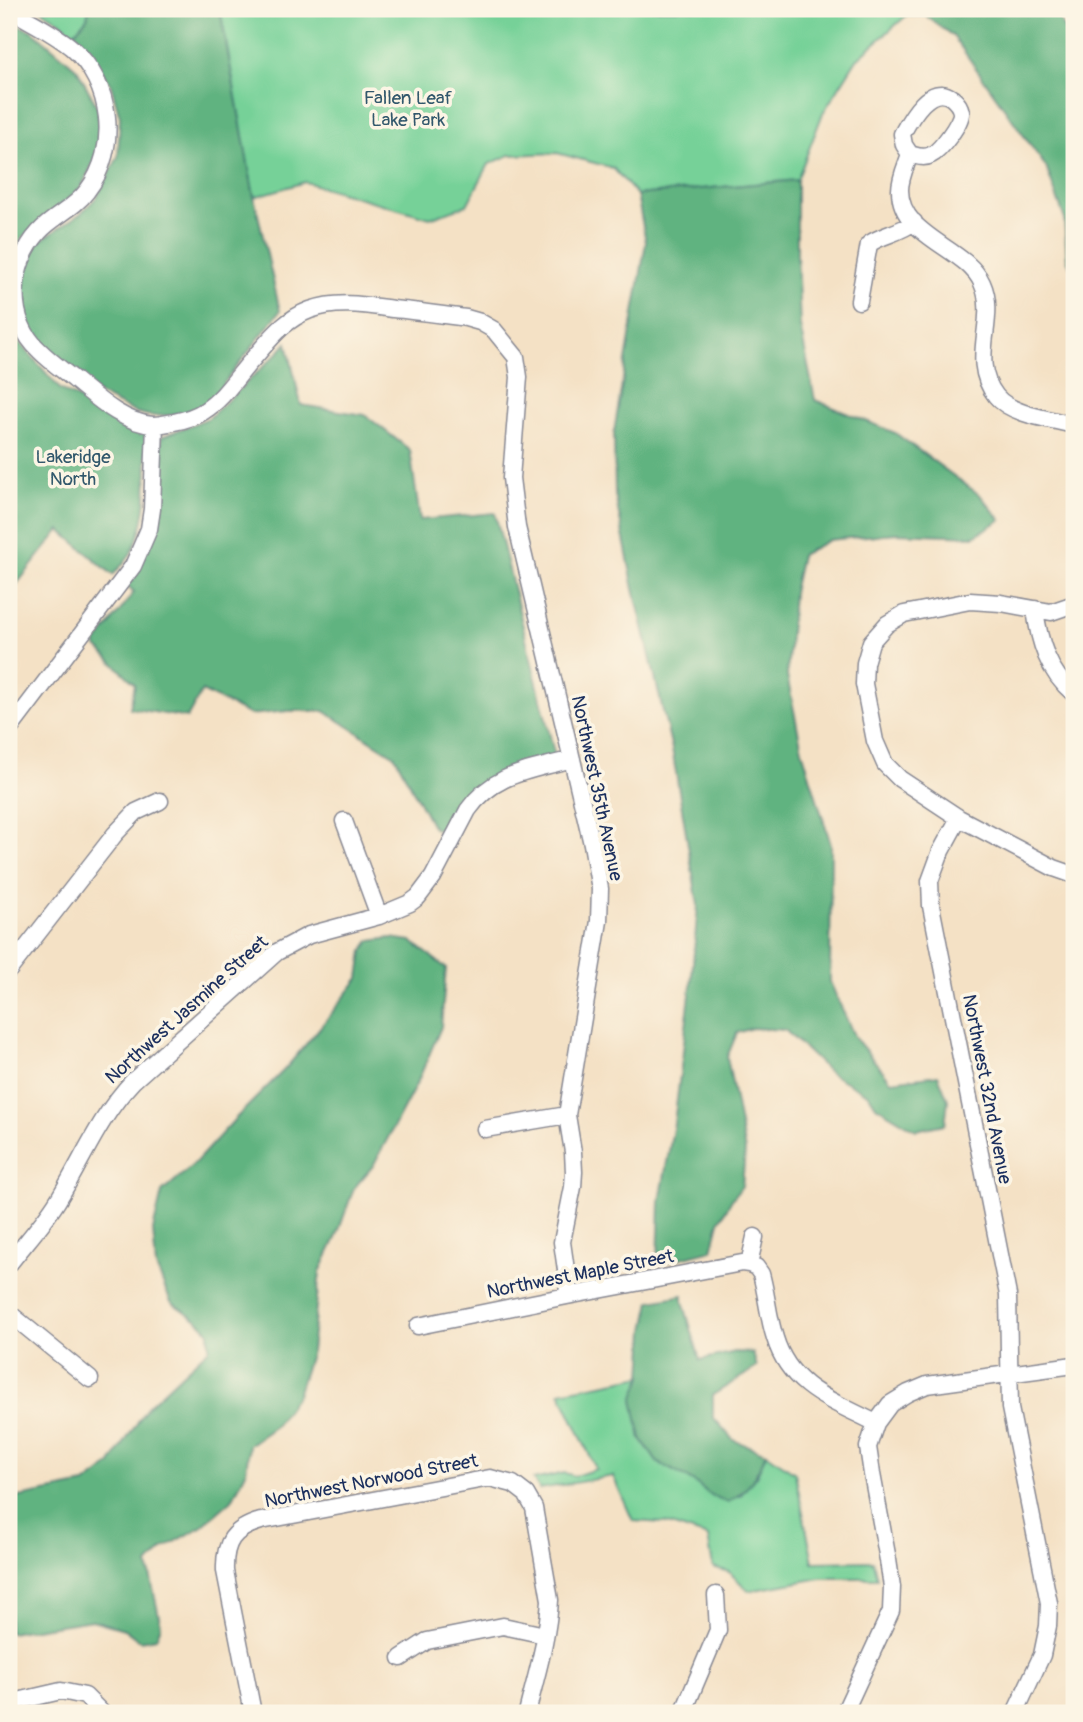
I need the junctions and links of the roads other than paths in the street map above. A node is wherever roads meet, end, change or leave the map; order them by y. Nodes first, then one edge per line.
1 (9, 9) edge
2 (910, 154) dead end
3 (914, 222) junction
4 (859, 302) dead end
5 (155, 425) junction
6 (1074, 425) edge
7 (1074, 604) edge
8 (1035, 609) junction
9 (1074, 694) edge
10 (9, 730) edge
11 (572, 759) junction
12 (160, 801) dead end
13 (960, 818) junction
14 (344, 821) dead end
15 (1074, 875) edge
16 (379, 915) junction
17 (9, 970) edge
18 (567, 1115) junction
19 (485, 1129) dead end
20 (755, 1237) dead end
21 (9, 1264) edge
22 (749, 1264) junction
23 (568, 1296) junction
24 (9, 1313) edge
25 (418, 1326) dead end
26 (1074, 1364) edge
27 (1009, 1374) junction
28 (90, 1379) dead end
29 (876, 1423) junction
30 (716, 1595) dead end
31 (545, 1635) junction
32 (401, 1658) dead end
33 (9, 1703) edge
34 (102, 1713) edge
35 (253, 1713) edge
36 (527, 1713) edge
37 (683, 1713) edge
38 (844, 1713) edge
39 (1015, 1713) edge

1 - 5 street
2 - 3 street
3 - 4 street
3 - 6 street
5 - 10 street
5 - 11 street, Northwest 35th Avenue
7 - 8 street
8 - 9 street
8 - 13 street
11 - 16 street, Northwest Jasmine Street
11 - 18 street, Northwest 35th Avenue
12 - 17 street
13 - 15 street
13 - 27 street, Northwest 32nd Avenue
14 - 16 street
16 - 21 street, Northwest Jasmine Street
18 - 19 street
18 - 23 street, Northwest 35th Avenue
20 - 22 street
22 - 23 street, Northwest Maple Street
22 - 29 street
23 - 25 street, Northwest Maple Street
24 - 28 street
26 - 27 street
27 - 29 street
27 - 39 street, Northwest 32nd Avenue
29 - 38 street
30 - 37 street
31 - 32 street
31 - 35 street, Northwest Norwood Street
31 - 36 street
33 - 34 street

